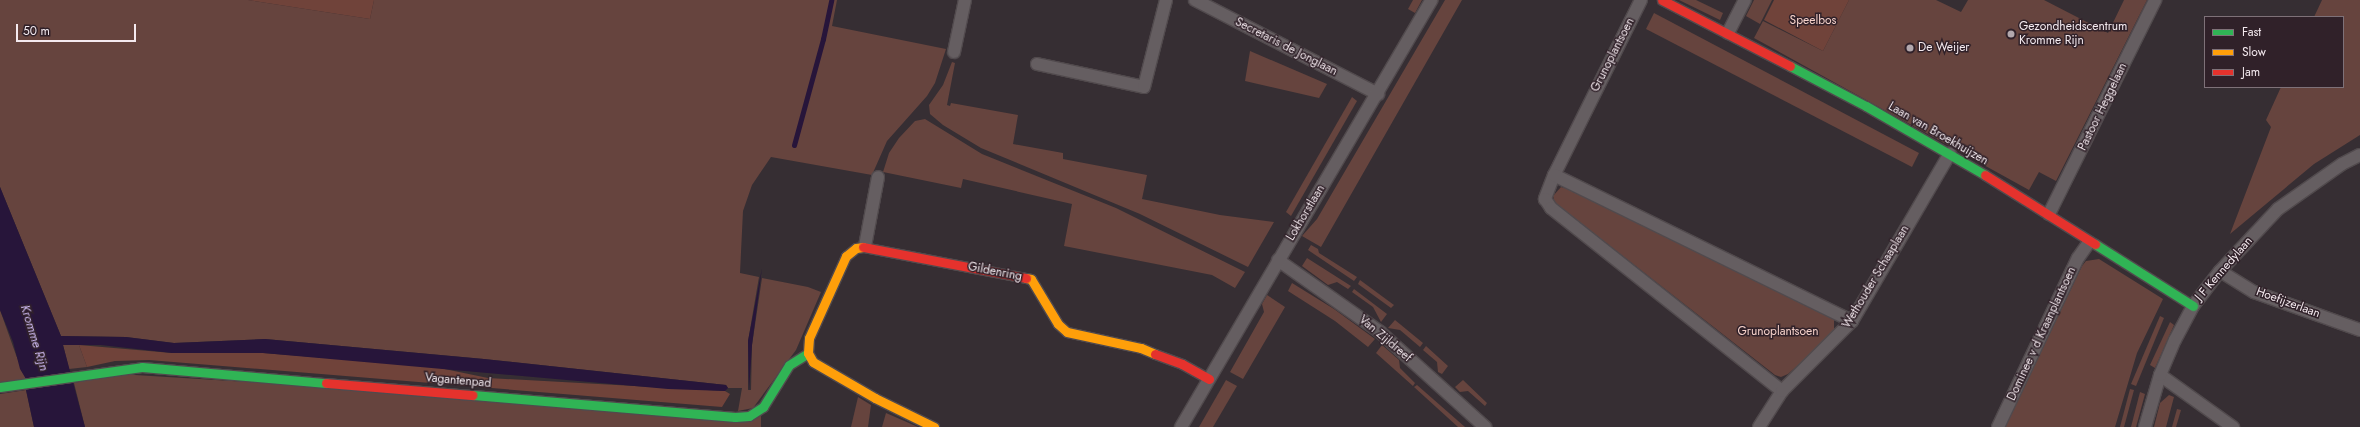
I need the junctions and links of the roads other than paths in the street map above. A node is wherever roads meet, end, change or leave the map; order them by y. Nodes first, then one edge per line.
1 (965, 0) edge
2 (1166, 0) edge
3 (1195, 0) edge
4 (1432, 0) edge
5 (1641, 0) edge
6 (1662, 0) edge
7 (1745, 0) edge
8 (2155, 0) edge
9 (1728, 33) junction
10 (954, 52) dead end
11 (1037, 64) dead end
12 (1378, 94) junction
13 (1950, 153) junction
14 (2360, 155) edge
15 (1554, 175) junction
16 (878, 178) dead end
17 (2049, 214) junction
18 (2089, 242) junction
19 (865, 246) junction
20 (1278, 260) junction
21 (2220, 271) junction
22 (2192, 306) junction
23 (1852, 321) junction
24 (2360, 330) edge
25 (808, 353) junction
26 (2160, 374) junction
27 (1209, 379) junction
28 (0, 387) edge
29 (1782, 392) junction
30 (934, 427) edge
31 (1181, 427) edge
32 (1485, 427) edge
33 (1759, 427) edge
34 (1998, 427) edge
35 (2145, 427) edge
36 (2233, 427) edge

1 - 10 street
2 - 11 street
3 - 12 street, Secretaris de Jonglaan
4 - 12 street, Lokhorstlaan
5 - 15 street, Grunoplantsoen
6 - 9 street, Laan van Broekhuijzen
7 - 9 street
8 - 17 street, Pastoor Heggelaan
9 - 13 street, Laan van Broekhuijzen
12 - 20 street, Lokhorstlaan
13 - 17 street, Laan van Broekhuijzen
13 - 23 street, Wethouder Schaaplaan
14 - 21 street, J F Kennedylaan
15 - 23 street
15 - 29 street, Grunoplantsoen
16 - 19 street
17 - 18 street, Laan van Broekhuijzen
18 - 22 street, Laan van Broekhuijzen
18 - 34 street, Dominee v d Kraanplantsoen
19 - 25 street
19 - 27 street, Gildenring
20 - 27 street, Lokhorstlaan
20 - 32 street, Van Zijldreef
21 - 22 street, J F Kennedylaan
21 - 24 street, Hoefijzerlaan
22 - 26 street, J F Kennedylaan
23 - 29 street, Wethouder Schaaplaan
25 - 28 street, Vagantenpad
25 - 30 street
26 - 35 street, J F Kennedylaan
26 - 36 street
27 - 31 street, Lokhorstlaan
29 - 33 street, Wethouder Schaaplaan

